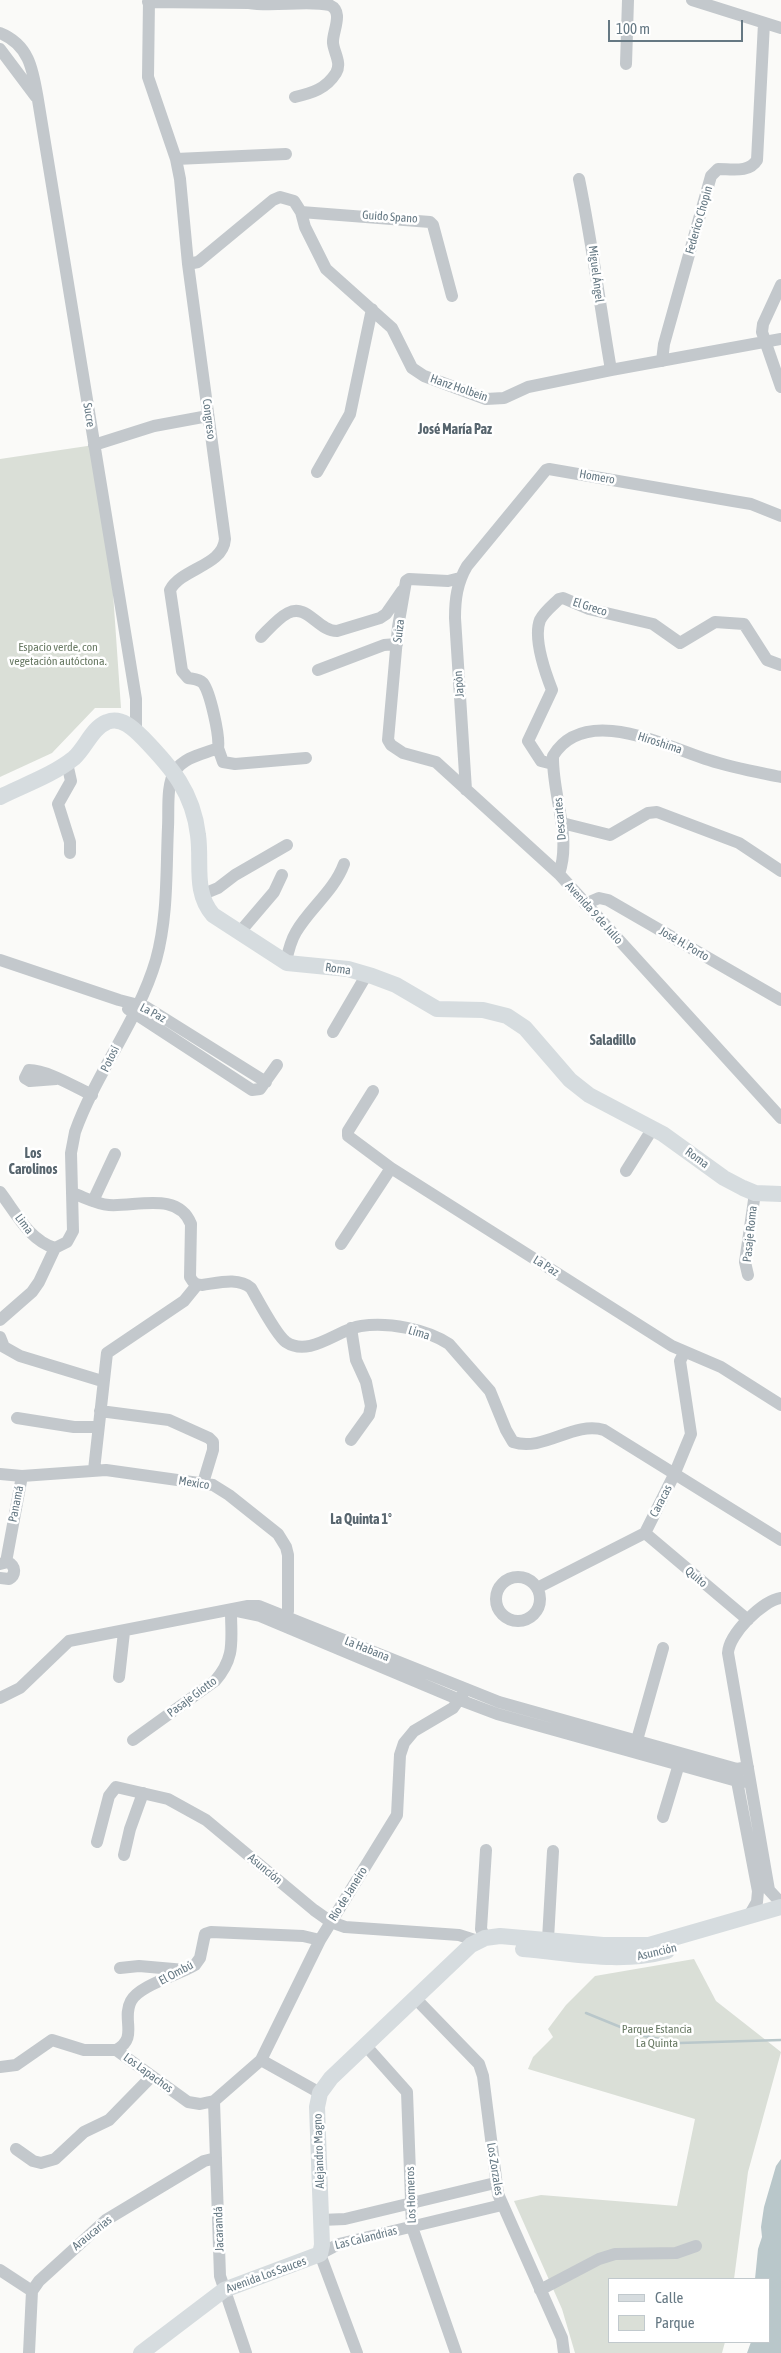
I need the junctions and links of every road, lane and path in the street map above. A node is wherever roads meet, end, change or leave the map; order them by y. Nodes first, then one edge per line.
1 (628, 0) edge
2 (692, 0) edge
3 (149, 1) edge
4 (210, 1) edge
5 (764, 23) junction
6 (781, 28) edge
7 (0, 33) edge
8 (0, 49) edge
9 (626, 64) dead end
10 (6, 65) edge
11 (295, 97) dead end
12 (38, 100) junction
13 (286, 154) dead end
14 (176, 159) junction
15 (580, 179) dead end
16 (301, 212) junction
17 (188, 264) junction
18 (781, 285) edge
19 (452, 296) dead end
20 (372, 309) junction
21 (781, 339) edge
22 (764, 342) junction
23 (662, 360) junction
24 (612, 370) junction
25 (781, 387) edge
26 (208, 416) junction
27 (94, 445) junction
28 (317, 472) dead end
29 (781, 516) edge
30 (460, 578) junction
31 (405, 586) junction
32 (261, 637) dead end
33 (397, 644) junction
34 (781, 665) edge
35 (318, 670) dead end
36 (136, 730) junction
37 (387, 735) joint
38 (218, 748) junction
39 (306, 758) dead end
40 (67, 763) junction
41 (553, 764) junction
42 (175, 771) junction
43 (781, 776) edge
44 (466, 790) junction
45 (0, 797) edge
46 (562, 823) junction
47 (287, 845) dead end
48 (70, 853) dead end
49 (344, 864) dead end
50 (781, 871) edge
51 (282, 874) dead end
52 (559, 874) junction
53 (201, 895) junction
54 (585, 904) junction
55 (239, 933) junction
56 (0, 960) edge
57 (286, 962) junction
58 (367, 974) junction
59 (781, 1000) edge
60 (135, 1009) junction
61 (333, 1032) dead end
62 (277, 1065) dead end
63 (56, 1079) dead end
64 (373, 1091) dead end
65 (92, 1095) junction
66 (781, 1118) edge
67 (653, 1128) junction
68 (115, 1154) dead end
69 (392, 1168) junction
70 (626, 1171) dead end
71 (0, 1192) edge
72 (72, 1192) junction
73 (755, 1193) junction
74 (781, 1194) edge
75 (93, 1201) junction
76 (341, 1244) dead end
77 (55, 1248) junction
78 (748, 1275) dead end
79 (197, 1285) junction
80 (0, 1320) edge
81 (351, 1328) junction
82 (0, 1337) edge
83 (684, 1352) junction
84 (102, 1381) junction
85 (780, 1402) edge
86 (100, 1411) junction
87 (16, 1418) dead end
88 (98, 1427) junction
89 (351, 1440) dead end
90 (94, 1470) junction
91 (0, 1474) edge
92 (674, 1475) junction
93 (22, 1476) junction
94 (203, 1484) junction
95 (645, 1533) junction
96 (781, 1540) edge
97 (3, 1563) edge
98 (0, 1578) edge
99 (537, 1588) dead end
100 (781, 1598) edge
101 (231, 1611) junction
102 (748, 1620) junction
103 (284, 1621) junction
104 (124, 1632) junction
105 (663, 1648) dead end
106 (119, 1677) dead end
107 (463, 1695) junction
108 (0, 1698) edge
109 (133, 1740) dead end
110 (636, 1740) junction
111 (679, 1764) junction
112 (741, 1772) junction
113 (143, 1793) junction
114 (664, 1817) dead end
115 (97, 1842) dead end
116 (486, 1850) dead end
117 (553, 1851) dead end
118 (124, 1854) dead end
119 (781, 1905) edge
120 (749, 1916) junction
121 (781, 1918) edge
122 (330, 1922) junction
123 (697, 1937) junction
124 (548, 1939) junction
125 (320, 1940) junction
126 (481, 1940) junction
127 (449, 1967) junction
128 (120, 1968) dead end
129 (187, 1970) junction
130 (416, 1999) junction
131 (366, 2046) junction
132 (116, 2050) junction
133 (261, 2060) junction
134 (0, 2067) edge
135 (152, 2076) junction
136 (320, 2093) junction
137 (214, 2101) junction
138 (16, 2150) dead end
139 (216, 2158) junction
140 (495, 2184) junction
141 (411, 2204) junction
142 (502, 2205) junction
143 (321, 2220) junction
144 (412, 2227) junction
145 (696, 2246) dead end
146 (320, 2254) junction
147 (0, 2270) edge
148 (224, 2290) junction
149 (540, 2290) junction
150 (32, 2291) junction
151 (143, 2352) edge
152 (29, 2353) edge
153 (246, 2353) edge
154 (357, 2353) edge
155 (456, 2353) edge
156 (564, 2353) edge

1 - 9 street
2 - 5 street
3 - 4 street
3 - 14 street, Congreso
4 - 11 street
5 - 6 street
5 - 23 street, Federico Chopin
7 - 12 street, Sucre
8 - 10 street, Sucre
10 - 12 street, Sucre
12 - 27 street, Sucre
13 - 14 street
14 - 17 street, Congreso
15 - 24 street, Miguel Ángel
16 - 17 street, Hanz Holbein
16 - 19 street, Guido Spano
16 - 20 street, Hanz Holbein
17 - 26 street, Congreso
18 - 22 street
20 - 24 street, Hanz Holbein
20 - 28 street
21 - 22 street, Hanz Holbein
22 - 23 street, Hanz Holbein
22 - 25 street
23 - 24 street, Hanz Holbein
26 - 27 street
26 - 38 street, Congreso
27 - 36 street, Sucre
29 - 30 street, Homero
30 - 31 street
30 - 44 street, Japón
31 - 32 street
31 - 33 street, Suiza
33 - 35 street
33 - 37 street, Suiza
34 - 41 street, El Greco
36 - 40 main road, Roma
36 - 42 main road, Roma
37 - 44 street, Avenida 9 de Julio
38 - 39 street
38 - 42 street
40 - 45 main road, Roma
40 - 48 street
41 - 43 street, Hiroshima
41 - 46 street, Descartes
42 - 53 main road, Roma
42 - 60 street, Potosí
44 - 52 street, Avenida 9 de Julio
46 - 50 street
46 - 52 street, Descartes
47 - 53 street
49 - 57 street
51 - 55 street
52 - 54 street, Avenida 9 de Julio
53 - 55 main road, Roma
54 - 59 street, José H. Porto
54 - 66 street, Avenida 9 de Julio
55 - 57 main road, Roma
56 - 60 street
57 - 58 main road, Roma
58 - 61 street
58 - 67 main road, Roma
60 - 62 street
60 - 65 street, Potosí
63 - 65 street
64 - 69 street, La Paz
65 - 72 street, Potosí
67 - 70 street
67 - 73 main road, Roma
68 - 75 street
69 - 76 street
69 - 83 street, La Paz
71 - 77 street, Lima
72 - 75 street
72 - 77 street, Potosí
73 - 74 main road, Roma
73 - 78 street, Pasaje Roma
75 - 79 street
77 - 80 street, Potosí
79 - 81 street, Lima
79 - 84 street
81 - 89 street
81 - 92 street, Lima
82 - 84 street
83 - 85 street, La Paz
83 - 92 street, Caracas
84 - 86 street
86 - 88 street
86 - 94 street
87 - 88 street
88 - 90 street
90 - 93 street, Mexico
90 - 94 street, Mexico
91 - 93 street, Mexico
92 - 95 street, Caracas
92 - 96 street, Lima
93 - 97 street, Panamá
94 - 103 street, Mexico
95 - 99 street
95 - 102 street, Quito
97 - 98 street, Panamá
100 - 102 street
101 - 103 street, La Habana
101 - 104 street, La Habana
101 - 109 street, Pasaje Giotto
102 - 112 street
103 - 107 street, La Habana
104 - 106 street
104 - 108 street, La Habana
105 - 110 street
107 - 110 street, La Habana
107 - 111 street
107 - 122 street, Río de Janeiro
110 - 112 street, La Habana
111 - 112 street
111 - 114 street
112 - 119 street
112 - 120 street
113 - 115 street, Asunción
113 - 118 street
113 - 122 street, Asunción
116 - 126 street
117 - 124 street
119 - 120 main road, Asunción
120 - 123 main road, Asunción
121 - 123 main road, Asunción
122 - 125 street, Río de Janeiro
122 - 126 street, Asunción
123 - 124 main road, Asunción
123 - 127 main road, Asunción
124 - 126 main road, Asunción
125 - 129 street, El Ombú
125 - 133 street, Río de Janeiro
126 - 127 main road
127 - 130 main road
128 - 129 street
129 - 132 street, El Ombú
130 - 131 main road
130 - 140 street, Los Zorzales
131 - 136 main road
131 - 141 street, Los Horneros
132 - 134 street, Los Lapachos
132 - 135 street, Los Lapachos
133 - 136 street
133 - 137 street, Río de Janeiro
135 - 137 street, Los Lapachos
135 - 138 street
136 - 143 main road, Alejandro Magno
137 - 139 street, Jacarandá
139 - 148 street, Jacarandá
139 - 150 street, Araucarias
140 - 141 street, Las Calandrias
140 - 142 street, Los Zorzales
141 - 143 street, Las Calandrias
141 - 144 street, Los Horneros
142 - 144 street, Las Calandrias
142 - 149 street, Los Zorzales
143 - 146 main road, Alejandro Magno
144 - 146 street, Las Calandrias
144 - 155 street, Los Horneros
145 - 149 street
146 - 148 main road, Avenida Los Sauces
146 - 154 street, Alejandro Magno
147 - 150 street
148 - 151 main road, Avenida Los Sauces
148 - 153 street, Jacarandá
149 - 156 street, Los Zorzales
150 - 152 street

